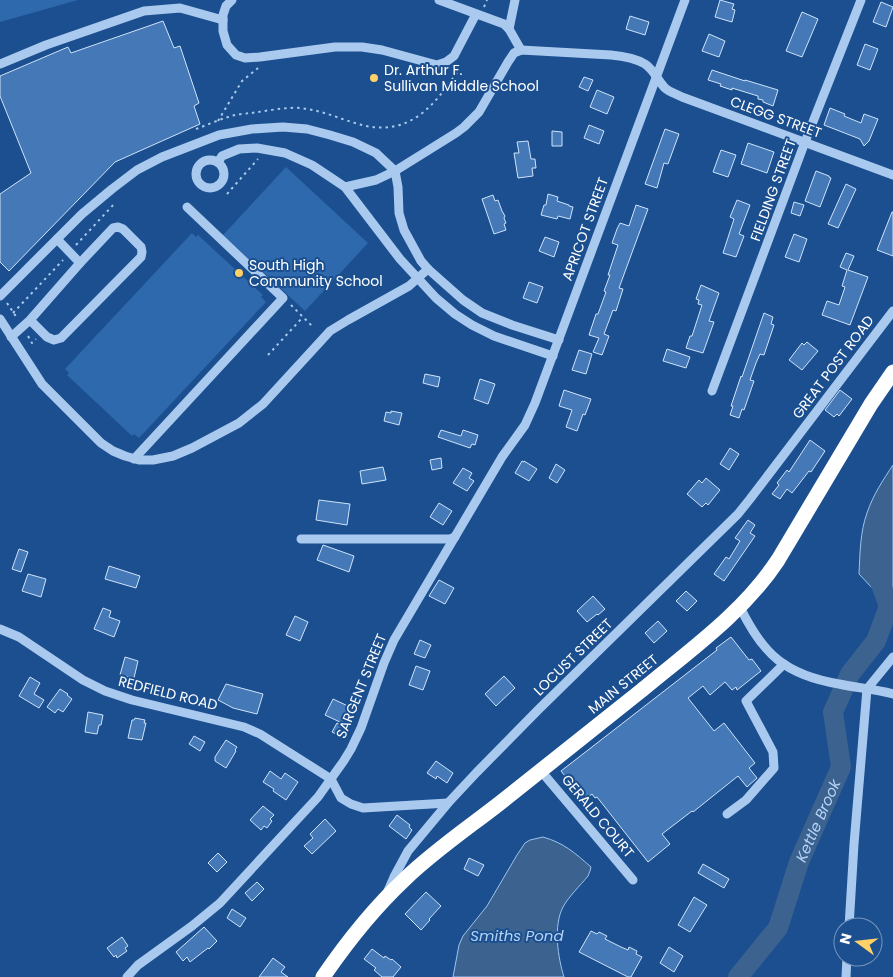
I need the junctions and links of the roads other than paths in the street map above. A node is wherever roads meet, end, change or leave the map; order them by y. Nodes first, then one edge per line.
1 (232, 0) edge
2 (439, 0) edge
3 (515, 0) edge
4 (685, 0) edge
5 (861, 0) edge
6 (476, 14) junction
7 (223, 20) junction
8 (509, 29) junction
9 (521, 50) junction
10 (0, 64) edge
11 (656, 76) junction
12 (805, 142) junction
13 (218, 162) dead end
14 (395, 172) junction
15 (893, 175) edge
16 (345, 186) junction
17 (187, 207) dead end
18 (57, 239) junction
19 (80, 263) junction
20 (428, 269) junction
21 (418, 279) junction
22 (3, 300) edge
23 (893, 312) edge
24 (0, 319) edge
25 (30, 320) junction
26 (12, 336) junction
27 (559, 340) junction
28 (553, 356) junction
29 (893, 372) edge
30 (712, 391) dead end
31 (796, 440) joint
32 (134, 459) junction
33 (500, 461) joint
34 (455, 537) junction
35 (302, 539) dead end
36 (740, 607) junction
37 (0, 629) edge
38 (893, 657) edge
39 (784, 664) junction
40 (867, 688) junction
41 (893, 694) edge
42 (541, 771) junction
43 (331, 780) junction
44 (448, 803) junction
45 (726, 814) dead end
46 (634, 880) dead end
47 (382, 902) junction
48 (850, 917) edge
49 (127, 977) edge
50 (322, 977) edge

1 - 7 street
2 - 6 street
3 - 8 street
4 - 11 street, APRICOT STREET
5 - 12 street, FIELDING STREET
6 - 7 street
6 - 8 street
7 - 10 street
8 - 9 street
9 - 11 street, CLEGG STREET
9 - 14 street
11 - 12 street, CLEGG STREET
11 - 27 street, APRICOT STREET
12 - 15 street, CLEGG STREET
12 - 30 street, FIELDING STREET
13 - 16 street
14 - 16 street
14 - 18 street
14 - 20 street
16 - 21 street
17 - 32 street
18 - 19 street
18 - 22 street
19 - 25 street
19 - 25 street
20 - 21 street
20 - 27 street
21 - 28 street
21 - 32 street
23 - 31 street, GREAT POST ROAD
24 - 26 street
25 - 26 street
26 - 32 street
27 - 28 street, APRICOT STREET
28 - 33 street, APRICOT STREET
29 - 36 highway, MAIN STREET
31 - 44 street, LOCUST STREET
33 - 34 street, SARGENT STREET
34 - 35 street
34 - 43 street, SARGENT STREET
36 - 39 street
36 - 42 highway, MAIN STREET
37 - 43 street, REDFIELD ROAD
38 - 40 street
39 - 40 street
39 - 45 street
40 - 41 street
40 - 48 street
42 - 46 street, GERALD COURT
42 - 47 highway, MAIN STREET
43 - 44 street
43 - 49 street, SARGENT STREET
44 - 47 street, LOCUST STREET
47 - 50 highway, MAIN STREET

